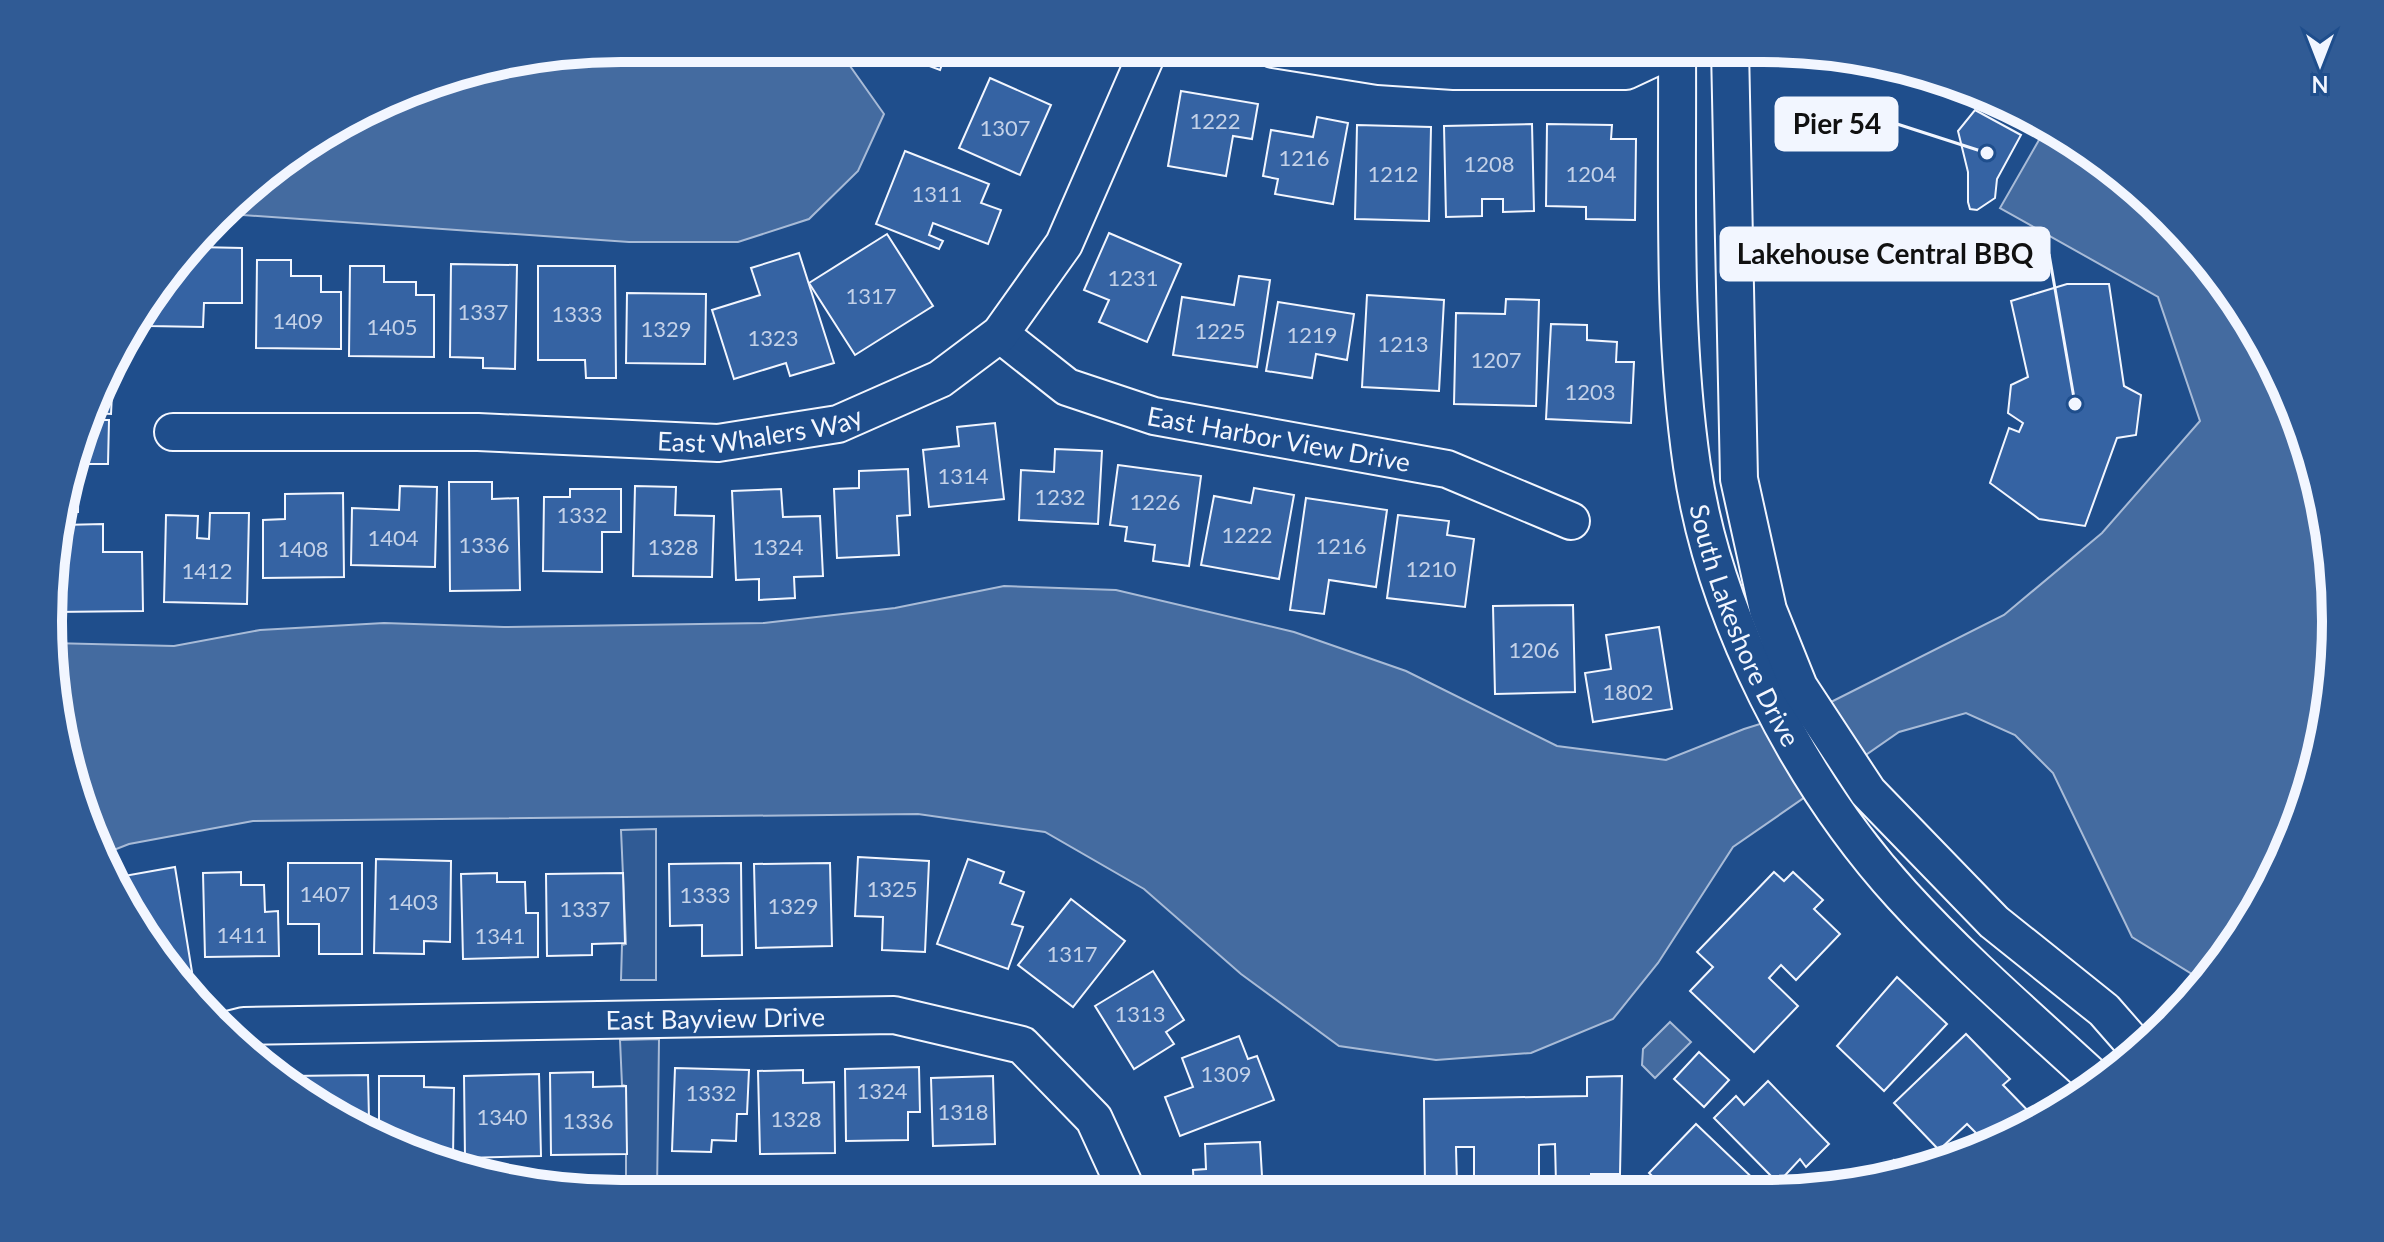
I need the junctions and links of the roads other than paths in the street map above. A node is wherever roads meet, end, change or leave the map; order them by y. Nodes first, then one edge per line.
1 (1143, 62) edge
2 (1354, 62) edge
3 (1646, 62) edge
4 (1675, 62) edge
5 (1730, 62) edge
6 (1000, 334) junction
7 (173, 432) dead end
8 (1571, 521) dead end
9 (1786, 696) junction
10 (238, 1028) edge
11 (2131, 1041) edge
12 (2090, 1074) edge
13 (1122, 1180) edge

1 - 6 street, East Whalers Way
2 - 3 street
4 - 9 street, South Lakeshore Drive
5 - 9 street, South Lakeshore Drive
6 - 7 street, East Whalers Way
6 - 8 street, East Harbor View Drive
9 - 11 street, South Lakeshore Drive
9 - 12 street, South Lakeshore Drive
10 - 13 street, East Bayview Drive

